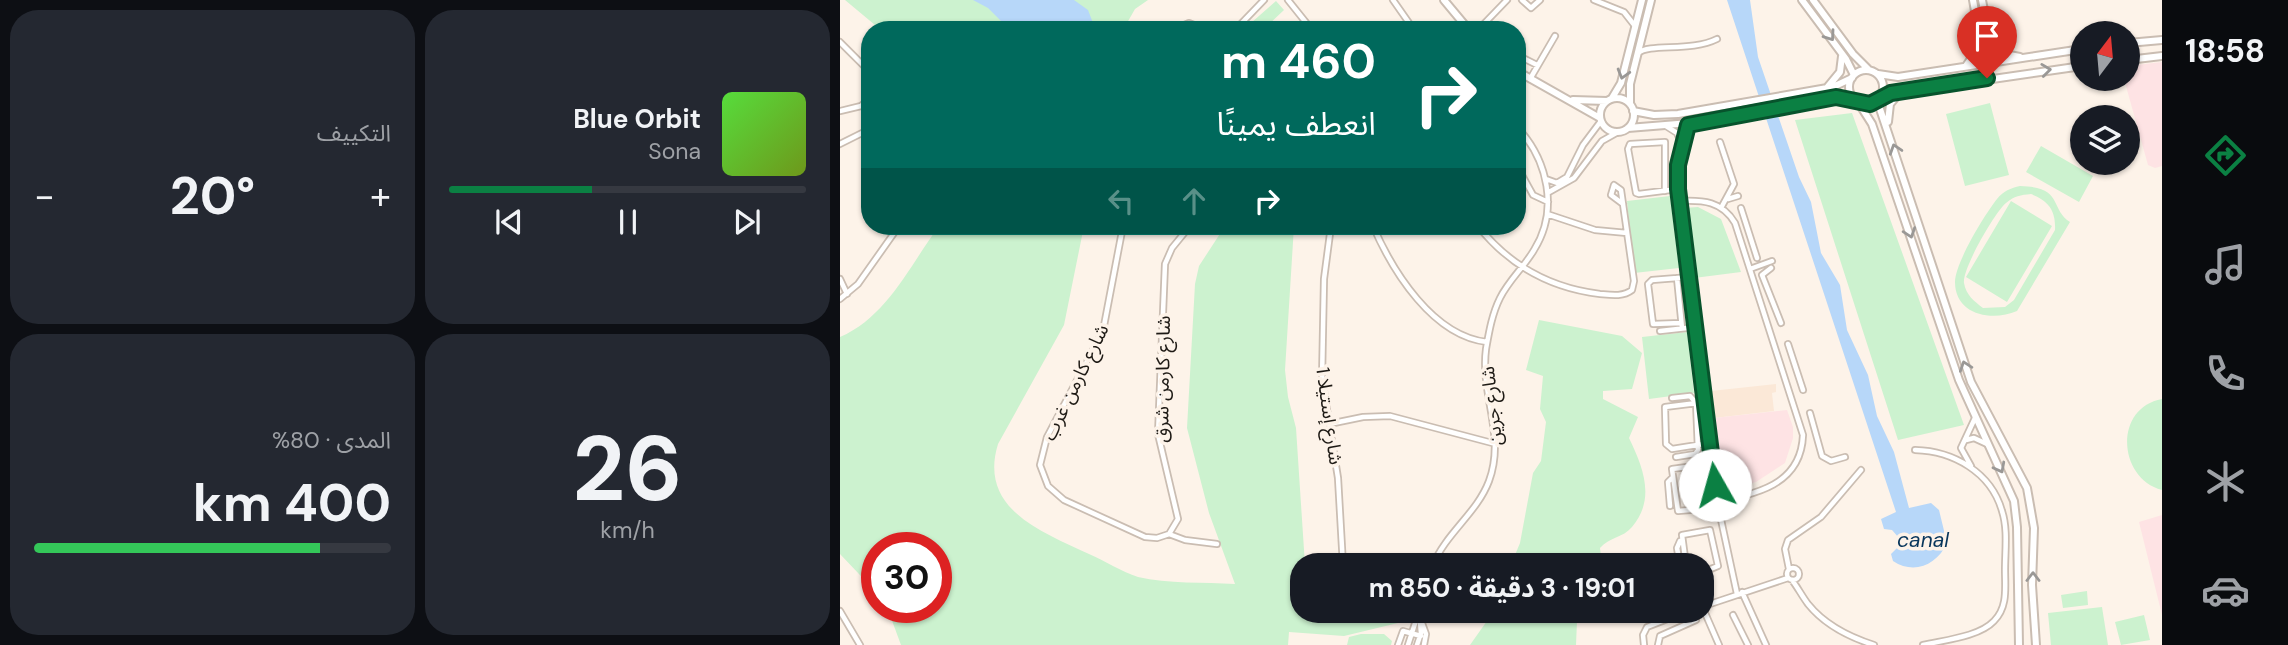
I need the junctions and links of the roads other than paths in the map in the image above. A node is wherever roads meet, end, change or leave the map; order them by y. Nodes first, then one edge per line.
1 (1264, 0) edge
2 (1288, 0) edge
3 (1393, 0) edge
4 (1444, 0) edge
5 (1507, 0) edge
6 (1522, 0) edge
7 (1540, 0) edge
8 (1594, 0) edge
9 (1642, 0) edge
10 (1651, 0) edge
11 (1802, 0) edge
12 (1813, 0) edge
13 (1973, 0) edge
14 (1982, 0) edge
15 (1640, 8) junction
16 (1624, 12) junction
17 (1244, 21) edge
18 (1305, 21) edge
19 (1408, 21) edge
20 (1462, 21) edge
21 (1487, 21) edge
22 (1636, 26) junction
23 (1642, 34) junction
24 (1555, 36) dead end
25 (1717, 39) dead end
26 (2162, 40) edge
27 (840, 42) edge
28 (2140, 42) edge
29 (1990, 44) junction
30 (1654, 48) junction
31 (2070, 51) edge
32 (1842, 54) junction
33 (1637, 55) junction
34 (2162, 56) edge
35 (2022, 57) junction
36 (2140, 59) edge
37 (1526, 60) edge
38 (861, 63) edge
39 (1994, 63) junction
40 (1537, 65) junction
41 (1964, 67) junction
42 (2070, 68) edge
43 (1870, 70) junction
44 (1878, 74) junction
45 (1853, 76) junction
46 (1526, 77) edge
47 (1530, 79) junction
48 (1826, 89) junction
49 (1900, 91) junction
50 (1561, 97) junction
51 (1879, 98) junction
52 (1610, 100) junction
53 (1856, 101) junction
54 (861, 106) edge
55 (1632, 107) junction
56 (840, 111) edge
57 (1601, 119) junction
58 (1690, 123) junction
59 (1665, 126) junction
60 (1628, 128) junction
61 (1888, 128) junction
62 (1618, 132) junction
63 (861, 134) edge
64 (1526, 140) edge
65 (1720, 142) dead end
66 (840, 144) edge
67 (1682, 149) junction
68 (1574, 161) junction
69 (1584, 166) junction
70 (1546, 179) junction
71 (1526, 183) edge
72 (1678, 189) junction
73 (1548, 190) junction
74 (1665, 191) junction
75 (1531, 192) junction
76 (1738, 195) dead end
77 (1727, 200) junction
78 (1680, 201) junction
79 (1548, 202) junction
80 (1623, 204) dead end
81 (1721, 208) junction
82 (1741, 208) dead end
83 (1547, 214) junction
84 (1627, 233) junction
85 (893, 235) edge
86 (1121, 235) edge
87 (1182, 235) edge
88 (1330, 235) edge
89 (1378, 235) edge
90 (1485, 235) edge
91 (1754, 247) junction
92 (1744, 250) junction
93 (1757, 258) dead end
94 (1918, 258) junction
95 (1772, 261) dead end
96 (1522, 267) junction
97 (1771, 268) dead end
98 (1750, 269) junction
99 (1934, 275) junction
100 (1690, 277) junction
101 (1677, 278) junction
102 (840, 279) edge
103 (1768, 288) junction
104 (1758, 292) junction
105 (847, 294) junction
106 (840, 299) edge
107 (1781, 323) dead end
108 (1682, 326) junction
109 (1696, 327) junction
110 (1660, 331) dead end
111 (1487, 342) junction
112 (1788, 344) dead end
113 (1800, 380) junction
114 (1788, 384) junction
115 (1803, 390) dead end
116 (1672, 398) dead end
117 (1705, 402) junction
118 (1696, 403) junction
119 (1810, 413) dead end
120 (1975, 418) junction
121 (1329, 424) junction
122 (1813, 424) junction
123 (1802, 427) junction
124 (1963, 442) junction
125 (1710, 443) junction
126 (1987, 443) junction
127 (1496, 444) junction
128 (1699, 445) junction
129 (1915, 450) dead end
130 (1676, 457) dead end
131 (1845, 457) dead end
132 (1713, 468) junction
133 (1973, 469) junction
134 (1703, 470) junction
135 (1861, 470) dead end
136 (1672, 478) junction
137 (1717, 501) junction
138 (1707, 503) junction
139 (1670, 506) dead end
140 (1721, 528) junction
141 (1710, 530) junction
142 (1169, 534) junction
143 (2017, 538) junction
144 (1681, 540) junction
145 (2034, 540) junction
146 (1217, 544) dead end
147 (1342, 553) edge
148 (1440, 553) edge
149 (1678, 553) edge
150 (1684, 553) edge
151 (1728, 561) junction
152 (1718, 564) junction
153 (1714, 570) edge
154 (1791, 575) junction
155 (1740, 593) junction
156 (1714, 602) edge
157 (840, 611) edge
158 (1733, 615) dead end
159 (1415, 623) edge
160 (1420, 623) edge
161 (1422, 623) edge
162 (1657, 623) edge
163 (1689, 623) edge
164 (1709, 623) edge
165 (1411, 633) junction
166 (1421, 636) junction
167 (1950, 638) junction
168 (860, 645) edge
169 (1398, 645) edge
170 (1408, 645) edge
171 (1417, 645) edge
172 (1424, 645) edge
173 (1644, 645) edge
174 (1658, 645) edge
175 (1719, 645) edge
176 (1748, 645) edge
177 (1766, 645) edge
178 (1874, 645) edge
179 (1923, 645) edge
180 (1952, 645) edge
181 (2019, 645) edge
182 (2036, 645) edge

1 - 17 street
2 - 18 street
3 - 19 street
4 - 20 street
5 - 21 street
6 - 7 street
8 - 16 street
9 - 15 street
10 - 23 street
11 -> 32 street
12 - 43 street
13 - 41 street
14 - 29 street
15 - 16 street
15 - 22 street
16 - 22 street
22 -> 52 street
23 - 30 street
23 - 33 street
24 - 40 street
25 - 30 street
26 - 28 street
27 - 38 street
29 - 35 street
29 - 39 street
30 - 33 street
31 - 35 street
32 - 45 street
32 - 48 street
33 - 55 street
34 - 36 street
35 - 39 street
37 - 40 street
39 - 41 street
40 - 47 street
41 - 44 street
49 -> 42 street
43 - 44 street
43 - 45 street
44 - 51 street
45 - 48 street
45 - 53 street
46 - 47 street
47 - 50 street
48 - 55 street
49 - 51 street
49 - 61 street
50 - 52 street
50 - 57 street
51 - 53 street
51 - 61 street
52 - 55 street
52 - 57 street
53 - 58 street
53 -> 94 street
54 - 56 street
55 - 60 street
57 - 62 street
57 - 68 street
58 - 59 street
58 - 67 street
59 - 60 street
59 - 67 street
60 - 62 street
99 -> 61 street
62 - 69 street
63 - 66 street
64 - 70 street, شارع جرين
65 - 77 street
67 - 72 street
68 - 69 street
68 - 70 street
69 - 73 street
70 - 73 street, شارع جرين
71 - 75 street
72 - 74 street
72 - 78 street
73 - 75 street
73 - 79 street, شارع جرين
74 - 74 street
75 - 79 street
76 - 77 street
77 - 81 street
78 - 81 street
78 - 100 street
79 - 83 street, شارع جرين
80 - 84 street
81 - 92 street
82 - 91 street
83 - 84 street
83 - 96 street, شارع جرين
84 - 96 street
85 - 105 street
86 - 142 street, شارع كارمن غرب
87 - 142 street, شارع كارمن شرق
88 - 121 street, شارع إستيلا 1
89 - 111 street
90 - 96 street
91 - 92 street
91 - 93 street
92 - 98 street
94 - 99 street
94 - 120 street
95 - 98 street
96 - 111 street, شارع جرين
97 - 103 street
98 - 104 street
145 -> 99 street
100 - 101 street
100 - 109 street
101 - 108 street
101 - 108 street
102 - 105 street
103 - 104 street
103 - 107 street
104 - 114 street
105 - 106 street
108 - 109 street
108 - 110 street
109 - 117 street
111 - 127 street, شارع جرين
112 - 113 street
113 - 114 street
113 - 115 street
114 - 123 street
116 - 118 street
117 - 118 street
117 - 125 street
118 - 128 street
118 - 128 street
119 - 122 street
120 - 124 street
120 - 126 street
121 - 127 street
121 - 147 street, شارع إستيلا 1
122 - 123 street
122 - 131 street
123 - 137 street
124 - 126 street
124 - 133 street
125 - 128 street
125 - 132 street
126 -> 143 street
127 - 148 street, شارع جرين
128 - 130 street
129 - 133 street
132 - 134 street
132 - 137 street
133 - 167 street
134 - 136 street
134 - 138 street
135 - 154 street
136 - 138 street
136 - 139 street
137 - 138 street
137 - 140 street
140 - 141 street
140 - 151 street
141 - 144 street
141 - 152 street
142 - 146 street, شارع كارمن غرب
143 - 145 street
143 - 181 street
144 - 149 street
144 - 150 street
182 -> 145 street
151 - 152 street
151 - 155 street
152 - 153 street
154 - 155 street
154 - 178 street
155 - 156 street
155 - 177 street
157 - 168 street
158 - 176 street
159 - 165 street
160 - 166 street
161 - 172 street
162 - 173 street
163 - 174 street
164 - 175 street
165 - 166 street
165 - 169 street
165 - 170 street
166 - 171 street
167 - 179 street
167 - 180 street

